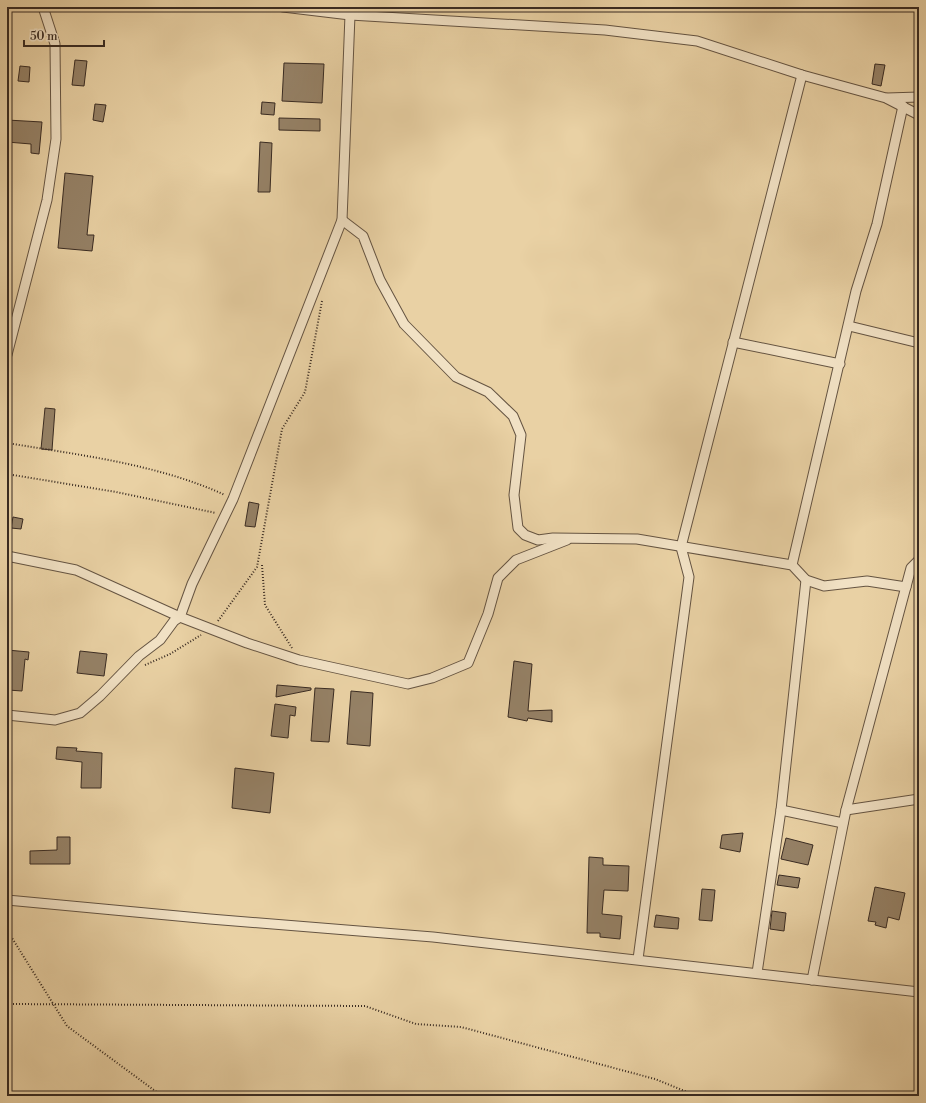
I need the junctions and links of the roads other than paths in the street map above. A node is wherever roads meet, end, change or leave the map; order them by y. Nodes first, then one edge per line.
1 (43, 7) edge
2 (284, 7) edge
3 (350, 15) junction
4 (802, 75) junction
5 (919, 97) edge
6 (886, 98) junction
7 (903, 106) junction
8 (919, 115) edge
9 (342, 220) junction
10 (849, 326) junction
11 (733, 342) junction
12 (919, 343) edge
13 (7, 355) edge
14 (840, 364) junction
15 (571, 538) junction
16 (681, 547) junction
17 (7, 556) edge
18 (919, 558) edge
19 (792, 565) junction
20 (806, 580) junction
21 (906, 587) junction
22 (180, 616) junction
23 (7, 715) edge
24 (919, 799) edge
25 (781, 810) junction
26 (846, 810) junction
27 (843, 823) junction
28 (7, 900) edge
29 (638, 959) junction
30 (757, 973) junction
31 (812, 980) junction
32 (919, 990) edge

1 - 13 street
2 - 3 street
3 - 4 street
3 - 9 street
4 - 6 street
4 - 11 street
5 - 6 street
6 - 7 street
7 - 8 street
7 - 10 street
9 - 15 street
9 - 22 street
10 - 12 street
10 - 14 street
11 - 14 street
11 - 16 street
14 - 19 street
15 - 16 street
15 - 22 street
16 - 19 street
16 - 29 street
17 - 22 street
18 - 21 street
19 - 20 street
20 - 21 street
20 - 25 street
21 - 26 street
22 - 23 street
24 - 26 street
25 - 27 street
25 - 30 street
26 - 27 street
27 - 31 street
28 - 29 street
29 - 30 street
30 - 31 street
31 - 32 street

